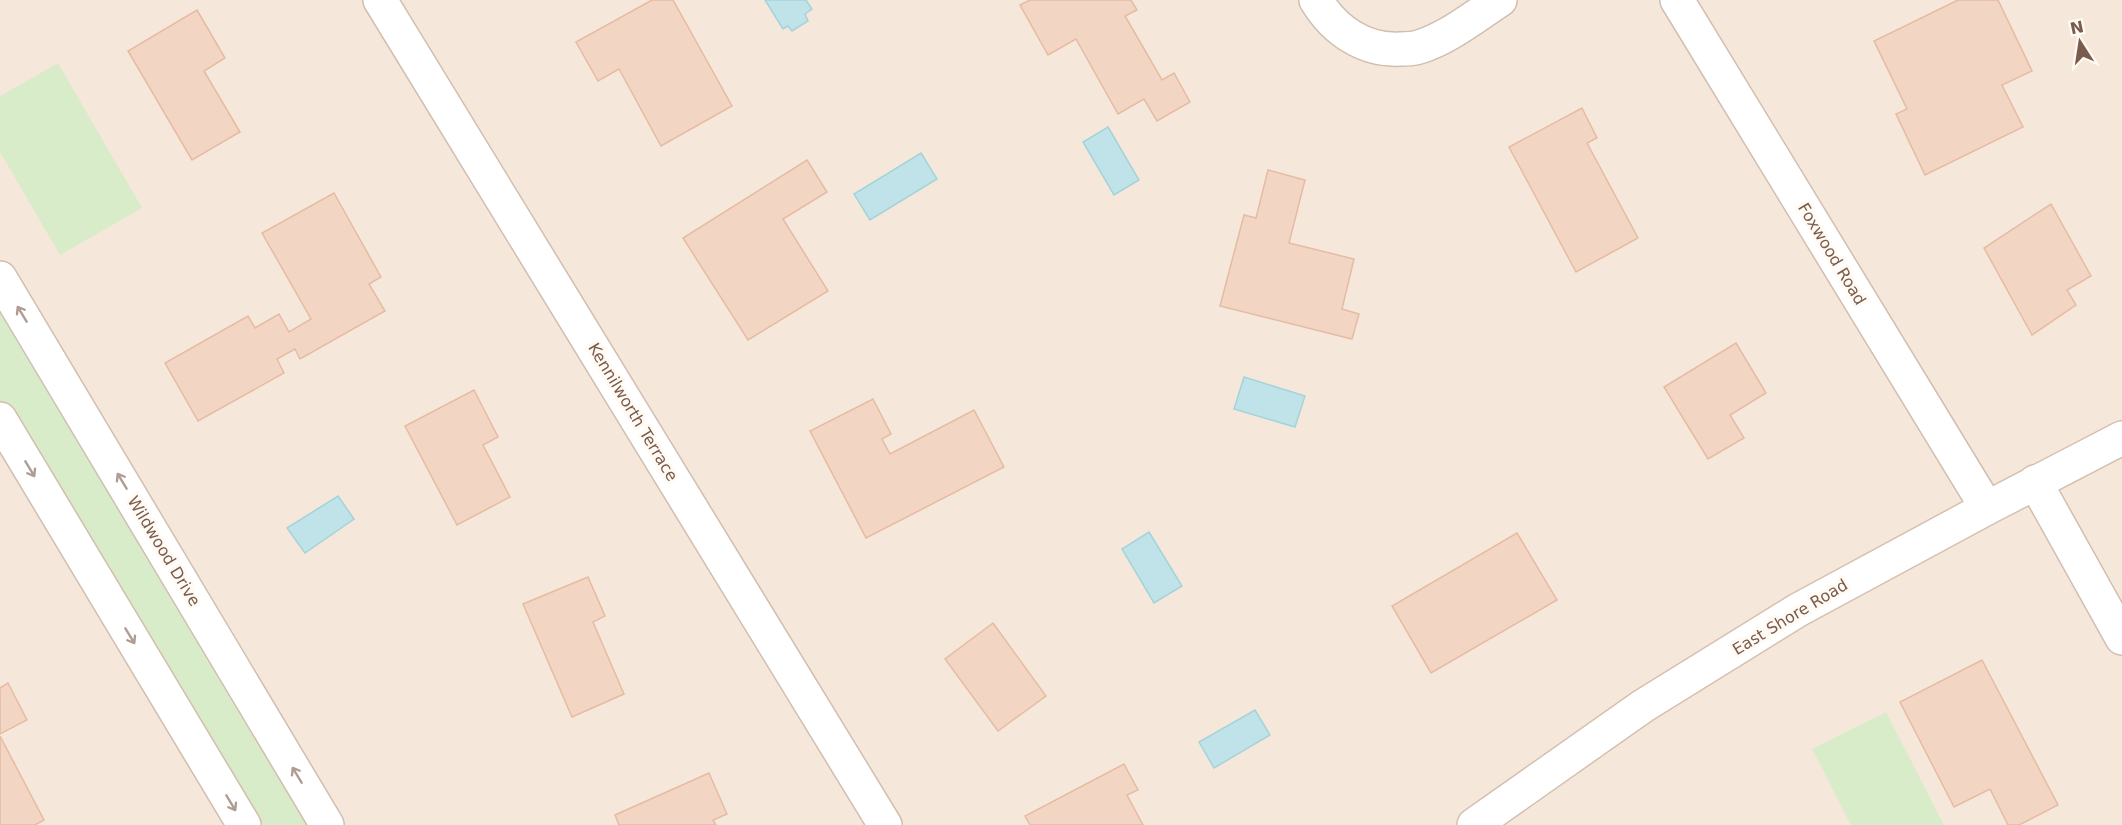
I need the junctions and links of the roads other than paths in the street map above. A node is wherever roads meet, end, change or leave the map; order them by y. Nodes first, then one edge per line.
1 (380, 0) edge
2 (1316, 0) edge
3 (1500, 0) edge
4 (1677, 0) edge
5 (0, 278) edge
6 (0, 419) edge
7 (2122, 438) edge
8 (2035, 482) junction
9 (1986, 508) junction
10 (2122, 638) edge
11 (244, 825) edge
12 (327, 825) edge
13 (885, 825) edge
14 (1474, 825) edge

1 - 13 street, Kennilworth Terrace
2 - 3 street
4 - 9 street, Foxwood Road
12 -> 5 street, Wildwood Drive
6 -> 11 street
7 - 8 street, East Shore Road
8 - 9 street, East Shore Road
8 - 10 street
9 - 14 street, East Shore Road

